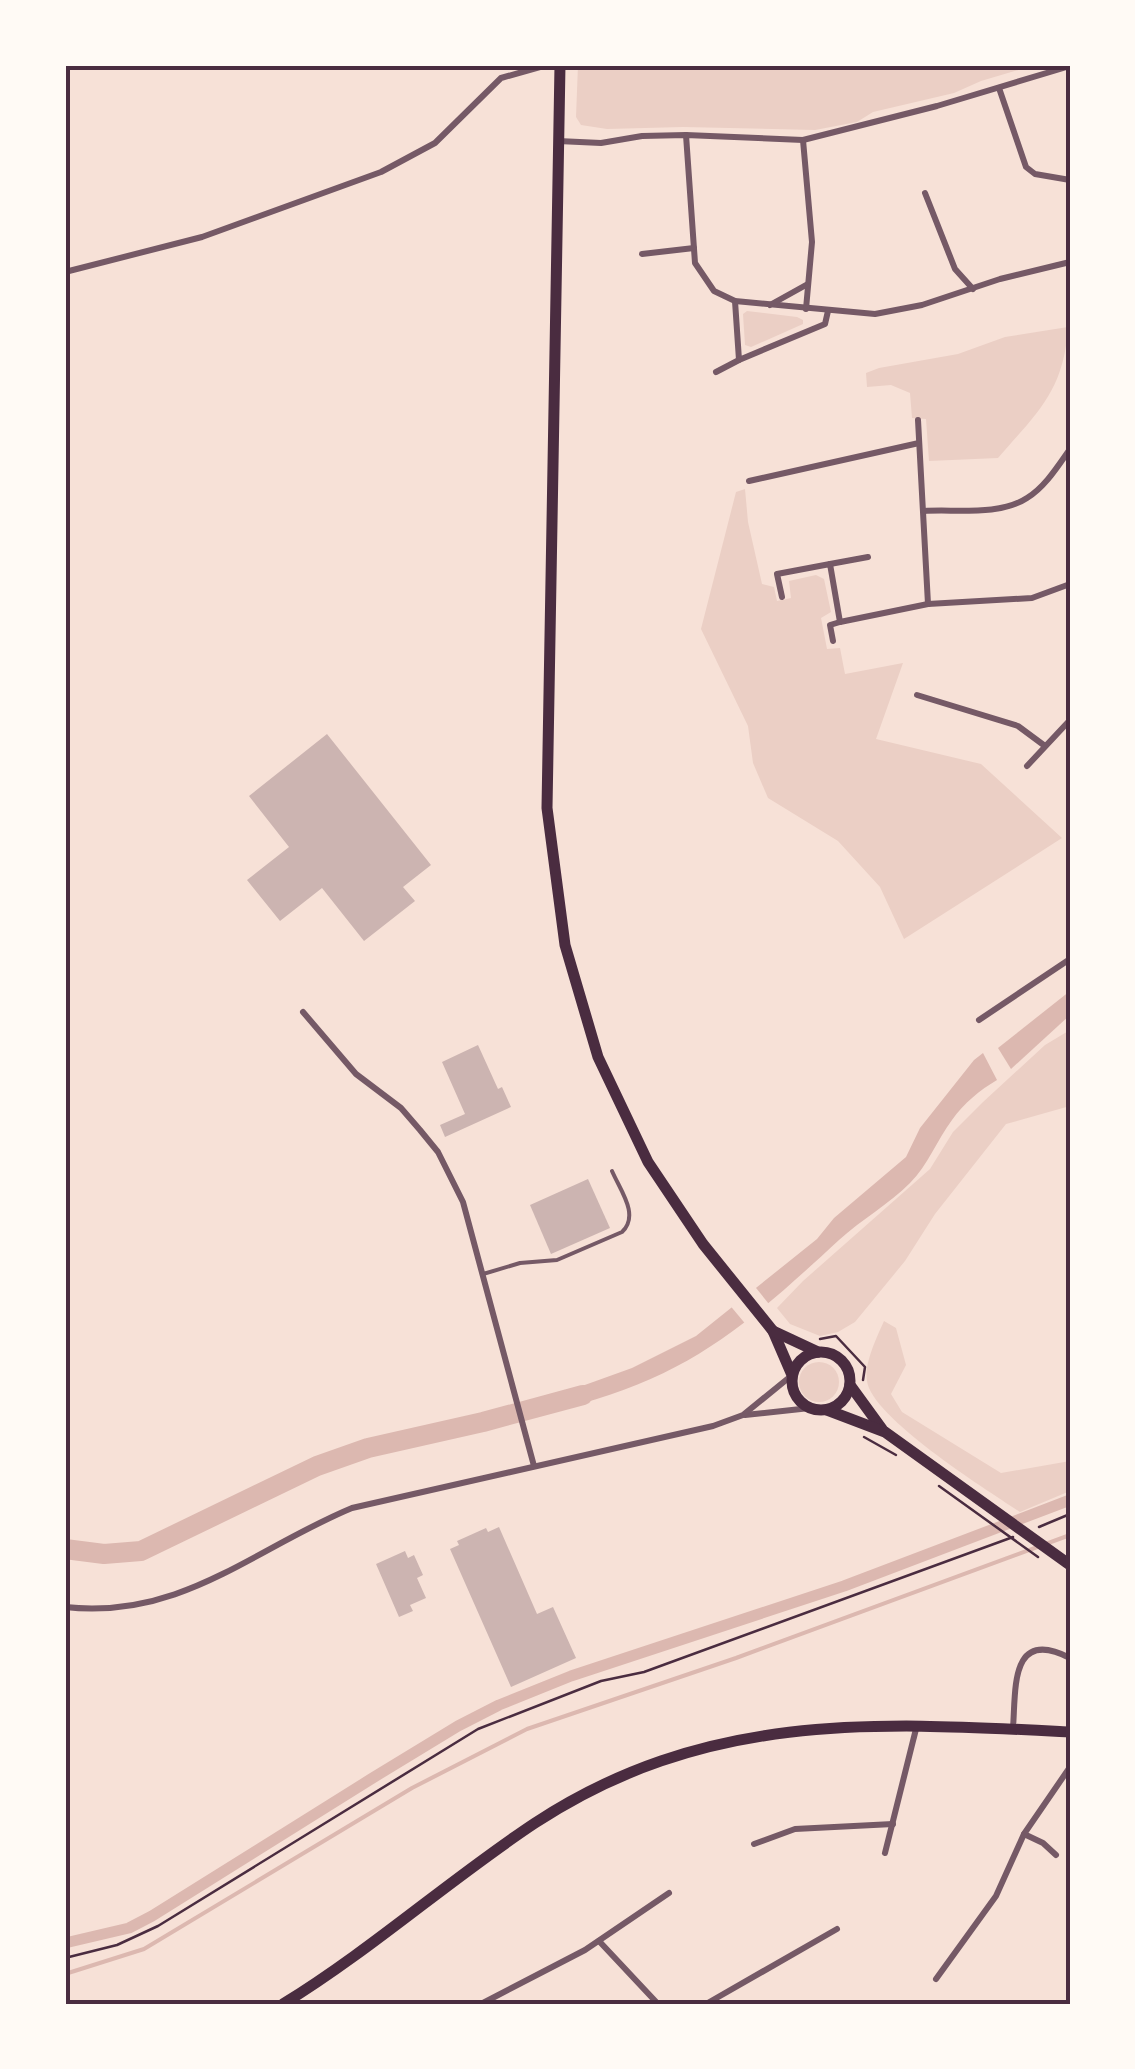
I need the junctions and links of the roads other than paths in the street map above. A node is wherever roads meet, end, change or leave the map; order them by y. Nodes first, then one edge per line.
1 (547, 65) edge
2 (560, 65) edge
3 (1070, 66) edge
4 (999, 88) junction
5 (686, 136) junction
6 (803, 140) junction
7 (558, 141) junction
8 (1070, 180) edge
9 (925, 194) dead end
10 (694, 248) junction
11 (642, 254) dead end
12 (1070, 262) edge
13 (65, 272) edge
14 (806, 285) junction
15 (973, 290) junction
16 (736, 301) junction
17 (768, 306) junction
18 (806, 309) junction
19 (828, 311) junction
20 (740, 360) junction
21 (716, 372) dead end
22 (918, 420) dead end
23 (919, 444) junction
24 (1070, 450) edge
25 (749, 481) dead end
26 (924, 510) junction
27 (868, 557) dead end
28 (830, 564) junction
29 (1070, 584) edge
30 (782, 598) dead end
31 (928, 604) junction
32 (840, 622) junction
33 (833, 641) dead end
34 (917, 695) dead end
35 (1070, 720) edge
36 (1045, 746) junction
37 (1026, 766) dead end
38 (1070, 960) edge
39 (303, 1012) dead end
40 (979, 1020) dead end
41 (612, 1171) dead end
42 (484, 1274) junction
43 (769, 1326) junction
44 (818, 1352) junction
45 (792, 1375) junction
46 (856, 1385) junction
47 (810, 1408) junction
48 (827, 1410) junction
49 (744, 1415) junction
50 (885, 1432) junction
51 (534, 1466) junction
52 (1070, 1565) edge
53 (65, 1607) edge
54 (1070, 1658) edge
55 (917, 1724) junction
56 (1013, 1729) junction
57 (1070, 1732) edge
58 (1070, 1768) edge
59 (893, 1824) junction
60 (1024, 1834) junction
61 (754, 1844) dead end
62 (885, 1853) dead end
63 (1056, 1855) dead end
64 (669, 1892) dead end
65 (837, 1929) dead end
66 (598, 1941) junction
67 (936, 1979) dead end
68 (283, 2004) edge
69 (481, 2004) edge
70 (658, 2004) edge
71 (706, 2004) edge

1 - 13 street
2 - 7 highway
3 - 4 street
4 - 6 street
4 - 8 street
5 - 6 street
5 - 7 street
5 - 10 street
6 - 14 street
7 - 43 highway
9 - 15 street
10 - 11 street
10 - 16 street
12 - 15 street
14 - 17 street
14 - 18 street
15 - 19 street
16 - 17 street
16 - 20 street
17 - 18 street
18 - 19 street
19 - 20 street
20 - 21 street
22 - 23 street
23 - 25 street
23 - 26 street
24 - 26 street
26 - 31 street
27 - 28 street
28 - 30 street
28 - 32 street
29 - 31 street
31 - 32 street
32 - 33 street
34 - 36 street
35 - 36 street
36 - 37 street
38 - 40 street
39 - 42 street
41 - 42 lane
42 - 51 street
43 - 44 highway
43 - 45 highway
44 - 45 highway
44 - 46 highway
45 - 47 highway
45 - 49 street
46 - 48 highway
46 - 50 highway
47 - 48 highway
47 - 49 street
48 - 50 highway
49 - 51 street
50 - 52 highway
51 - 53 street
54 - 56 street
55 - 56 highway
55 - 59 street
55 - 68 highway
56 - 57 highway
58 - 60 street
59 - 61 street
59 - 62 street
60 - 63 street
60 - 67 street
64 - 66 street
65 - 71 street
66 - 69 street
66 - 70 street

